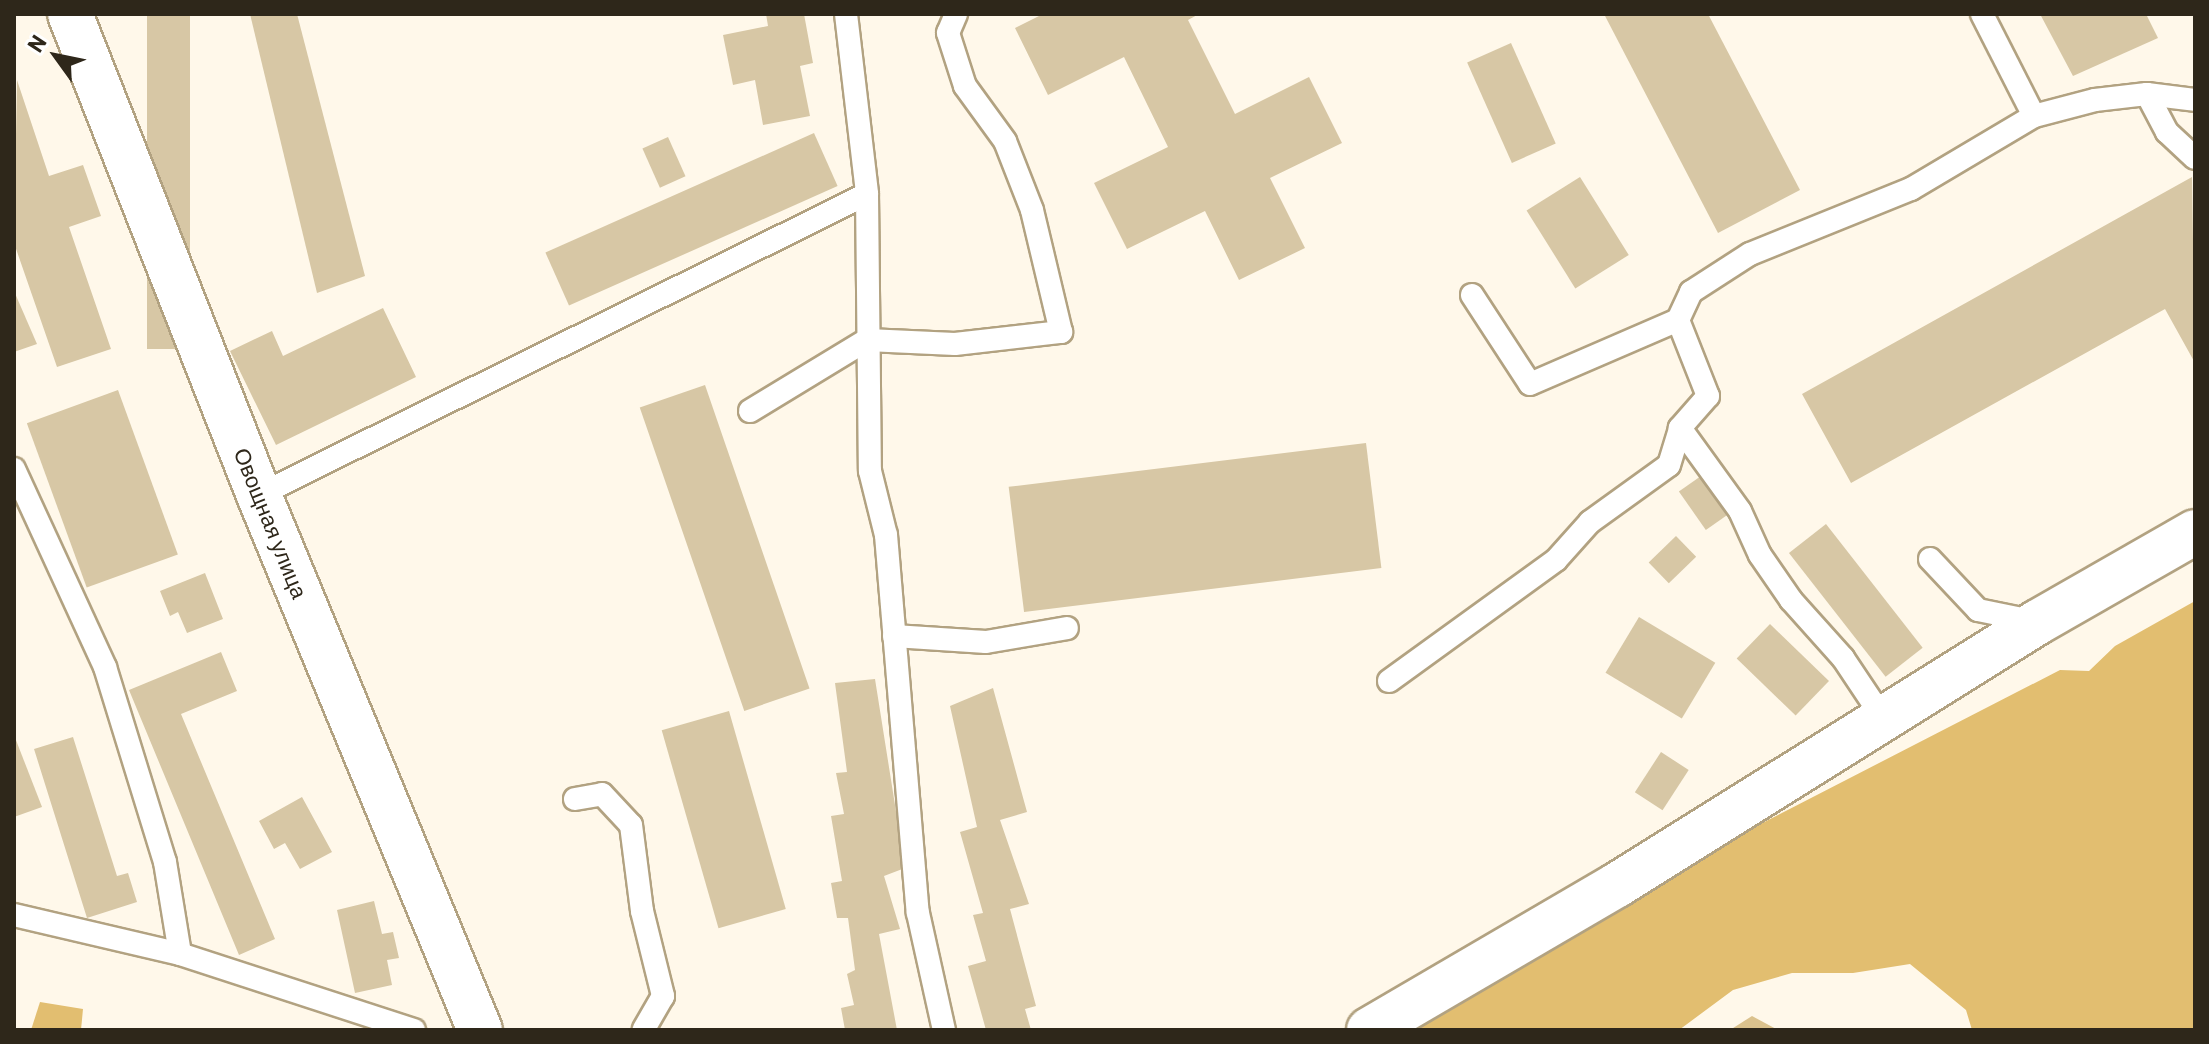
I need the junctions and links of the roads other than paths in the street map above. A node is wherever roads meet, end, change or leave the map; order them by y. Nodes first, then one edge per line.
1 (70, 14) edge
2 (846, 14) edge
3 (956, 14) edge
4 (1982, 14) edge
5 (2147, 94) junction
6 (2195, 100) edge
7 (2034, 116) junction
8 (2195, 158) edge
9 (867, 194) junction
10 (1472, 295) dead end
11 (1678, 320) junction
12 (867, 340) junction
13 (750, 411) dead end
14 (1680, 428) junction
15 (14, 469) edge
16 (259, 495) junction
17 (2195, 532) edge
18 (1930, 559) dead end
19 (2038, 622) junction
20 (1067, 628) dead end
21 (894, 636) junction
22 (1389, 681) dead end
23 (1883, 718) junction
24 (575, 799) dead end
25 (14, 915) edge
26 (180, 954) junction
27 (414, 1030) edge
28 (480, 1030) edge
29 (643, 1030) edge
30 (944, 1030) edge
31 (1369, 1030) edge

1 - 16 street, Овощная улица
2 - 9 lane
3 - 12 lane
4 - 7 lane
5 - 6 lane
5 - 7 lane
5 - 8 lane
7 - 11 lane
9 - 12 lane
9 - 16 lane
10 - 11 lane
11 - 14 lane
12 - 13 lane
12 - 21 lane
14 - 22 lane
14 - 23 lane
15 - 26 lane
16 - 28 street, Овощная улица
17 - 19 street
18 - 19 lane
19 - 23 street
20 - 21 lane
21 - 30 lane
23 - 31 street
24 - 29 lane
25 - 26 lane
26 - 27 lane

